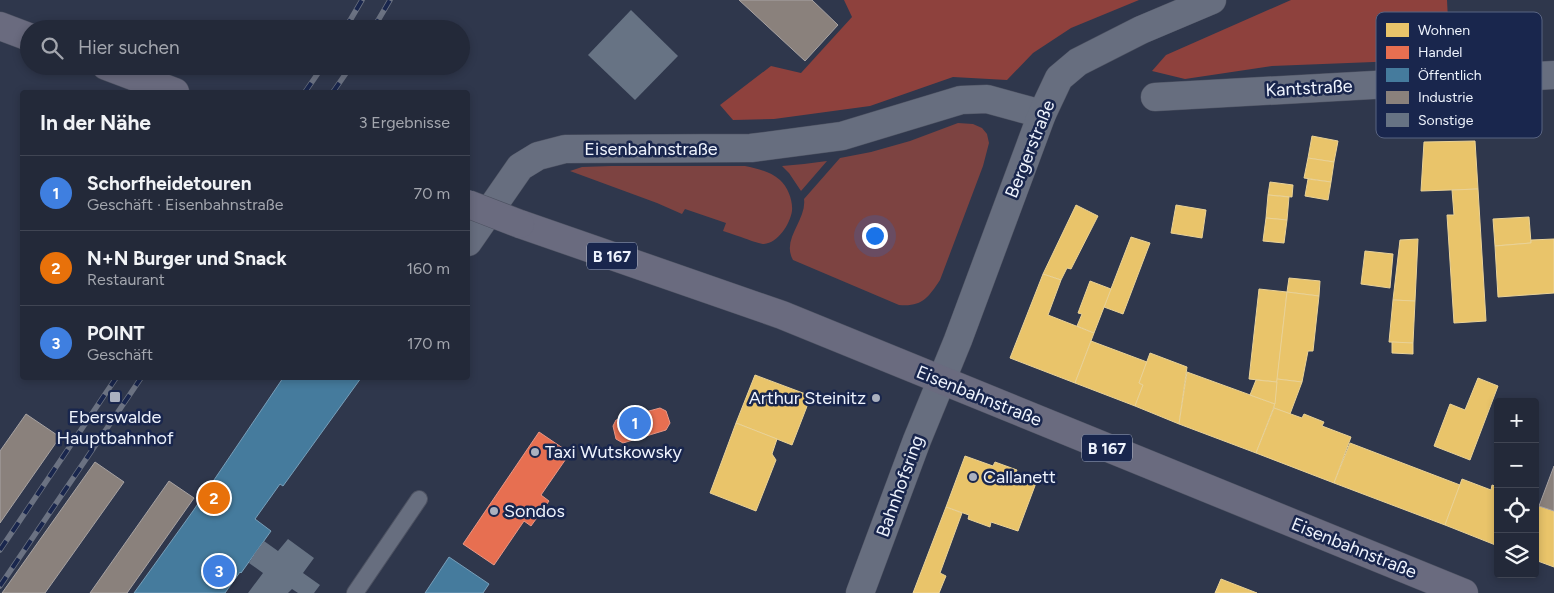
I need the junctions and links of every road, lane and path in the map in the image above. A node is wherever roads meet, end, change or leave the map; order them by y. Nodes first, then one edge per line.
1 (1212, 0) edge
2 (0, 26) edge
3 (20, 34) edge
4 (129, 75) edge
5 (1376, 85) edge
6 (170, 90) edge
7 (1155, 97) dead end
8 (1042, 114) junction
9 (470, 205) edge
10 (470, 239) edge
11 (941, 380) junction
12 (419, 499) dead end
13 (355, 593) edge
14 (860, 593) edge
15 (1464, 593) edge

1 - 8 street, Bergerstraße
2 - 3 main road
4 - 6 main road
5 - 7 street, Kantstraße
8 - 10 street, Eisenbahnstraße
8 - 11 street, Bergerstraße
9 - 11 main road, Eisenbahnstraße / B 167, bridge
11 - 14 street, Bahnhofsring
11 - 15 main road, Eisenbahnstraße / B 167
12 - 13 lane

